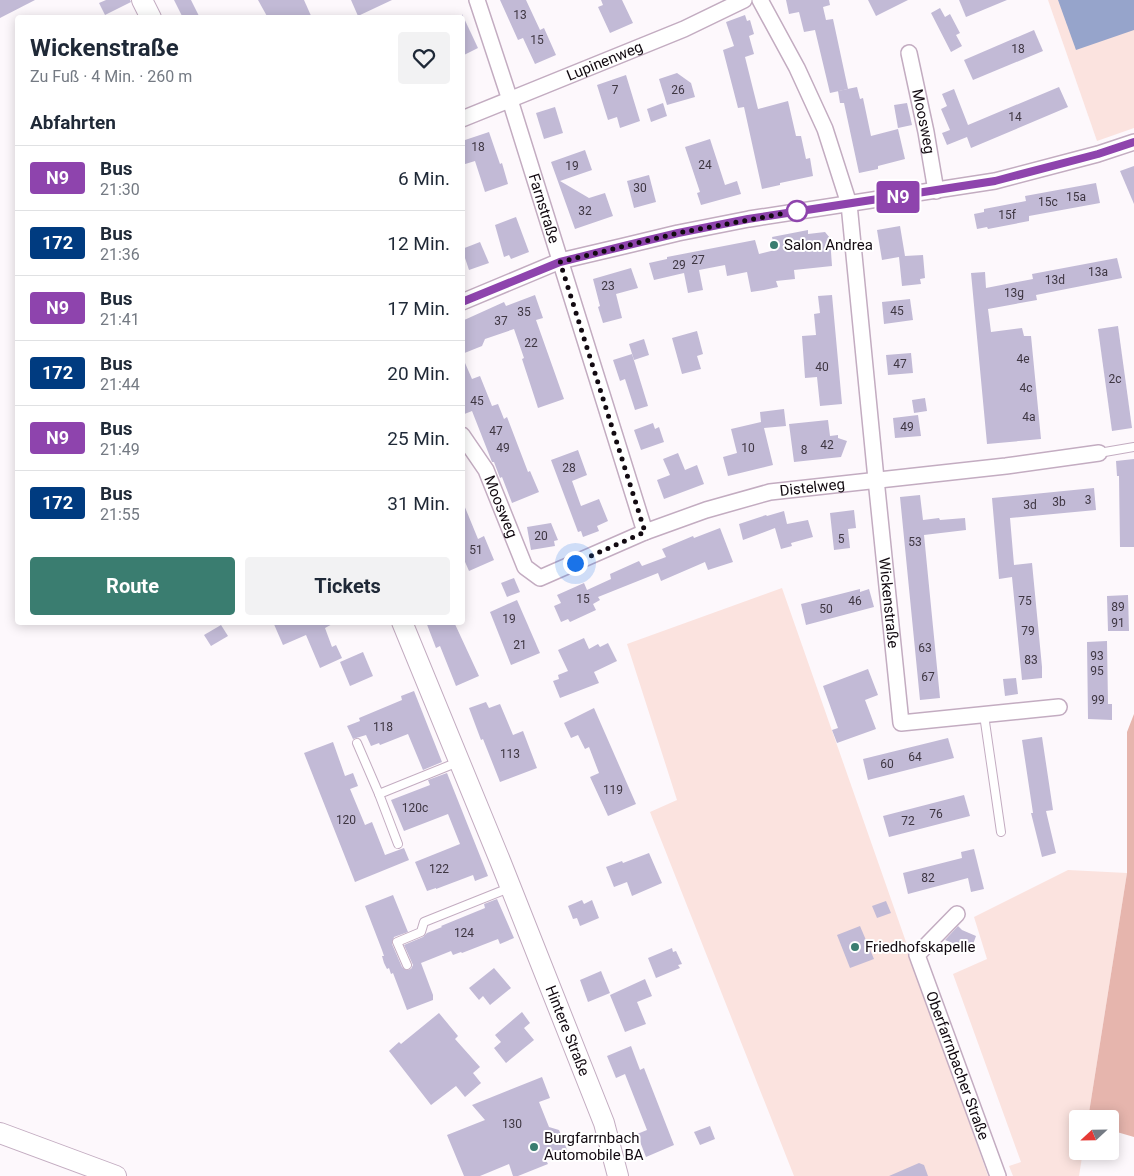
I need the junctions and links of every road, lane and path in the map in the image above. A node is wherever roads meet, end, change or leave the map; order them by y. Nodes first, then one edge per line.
1 (142, 0) edge
2 (476, 0) edge
3 (744, 0) edge
4 (760, 0) edge
5 (150, 15) edge
6 (909, 53) dead end
7 (510, 100) junction
8 (465, 118) edge
9 (1134, 142) edge
10 (936, 191) junction
11 (849, 204) junction
12 (560, 262) junction
13 (465, 301) edge
14 (465, 439) edge
15 (1134, 447) edge
16 (1099, 452) joint
17 (876, 480) junction
18 (645, 532) junction
19 (540, 578) joint
20 (403, 625) edge
21 (1059, 707) dead end
22 (984, 715) junction
23 (357, 743) dead end
24 (460, 761) junction
25 (379, 794) junction
26 (1001, 832) dead end
27 (398, 844) dead end
28 (511, 888) junction
29 (956, 914) dead end
30 (407, 965) dead end
31 (0, 1133) edge
32 (116, 1176) edge
33 (618, 1176) edge
34 (998, 1176) edge

1 - 5 street
2 - 7 street, Farnstraße
3 - 7 street, Lupinenweg
4 - 11 street, Wickenstraße
6 - 10 street, Moosweg
7 - 8 street, Lupinenweg
7 - 12 street, Farnstraße
9 - 10 street
10 - 11 street
11 - 12 street
11 - 17 street, Wickenstraße
12 - 13 street
12 - 18 street, Farnstraße
14 - 19 street, Moosweg
15 - 16 lane
16 - 17 street, Distelweg
17 - 18 street, Distelweg
17 - 22 street, Wickenstraße
18 - 19 street, Distelweg
20 - 24 street, Hintere Straße
21 - 22 street, Wickenstraße
22 - 26 lane
23 - 25 lane
24 - 25 lane
24 - 28 street, Hintere Straße
25 - 27 lane
28 - 30 lane
28 - 33 street, Hintere Straße
29 - 34 street, Oberfarrnbacher Straße
31 - 32 street

